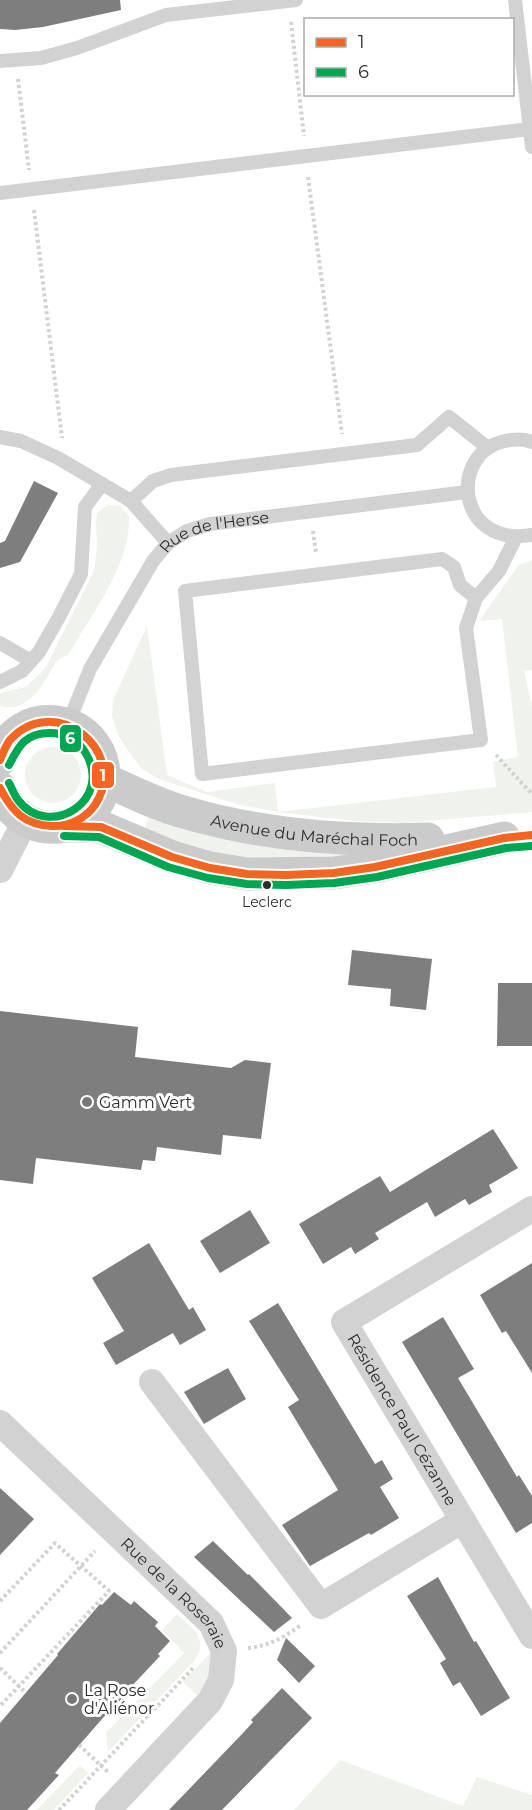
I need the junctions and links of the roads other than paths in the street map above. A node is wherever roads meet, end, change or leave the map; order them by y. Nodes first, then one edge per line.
1 (292, 0) edge
2 (515, 0) edge
3 (0, 61) edge
4 (528, 67) edge
5 (530, 129) junction
6 (532, 147) edge
7 (0, 193) edge
8 (0, 438) edge
9 (532, 442) edge
10 (488, 448) junction
11 (102, 484) junction
12 (467, 492) junction
13 (131, 501) junction
14 (532, 535) edge
15 (516, 537) junction
16 (168, 543) junction
17 (476, 598) junction
18 (0, 643) edge
19 (31, 661) junction
20 (0, 682) edge
21 (68, 724) junction
22 (1, 755) edge
23 (104, 779) junction
24 (0, 788) edge
25 (25, 821) junction
26 (64, 826) junction
27 (518, 837) edge
28 (0, 870) edge
29 (532, 1209) edge
30 (152, 1382) dead end
31 (0, 1423) edge
32 (463, 1520) junction
33 (532, 1636) edge
34 (108, 1810) edge

1 - 3 lane
2 - 4 lane
4 - 5 lane
5 - 6 lane
5 - 7 lane
8 - 11 lane
9 - 10 lane
10 - 12 lane
10 - 13 lane
11 - 13 lane
11 - 19 lane
12 - 15 lane
12 - 16 lane, Rue de l'Herse
13 - 16 lane
14 - 15 lane
15 - 17 lane
16 - 21 lane, Rue de l'Herse
17 - 17 lane
18 - 19 lane
19 - 20 lane
21 - 22 street
21 - 23 street
23 - 26 street
23 - 27 street, Avenue du Maréchal Foch
24 - 25 street
25 - 26 street
25 - 28 street
26 - 27 street
29 - 32 street, Résidence Paul Cézanne
30 - 32 street, Résidence Paul Cézanne
31 - 34 street, Rue de la Roseraie
32 - 33 street, Résidence Paul Cézanne

